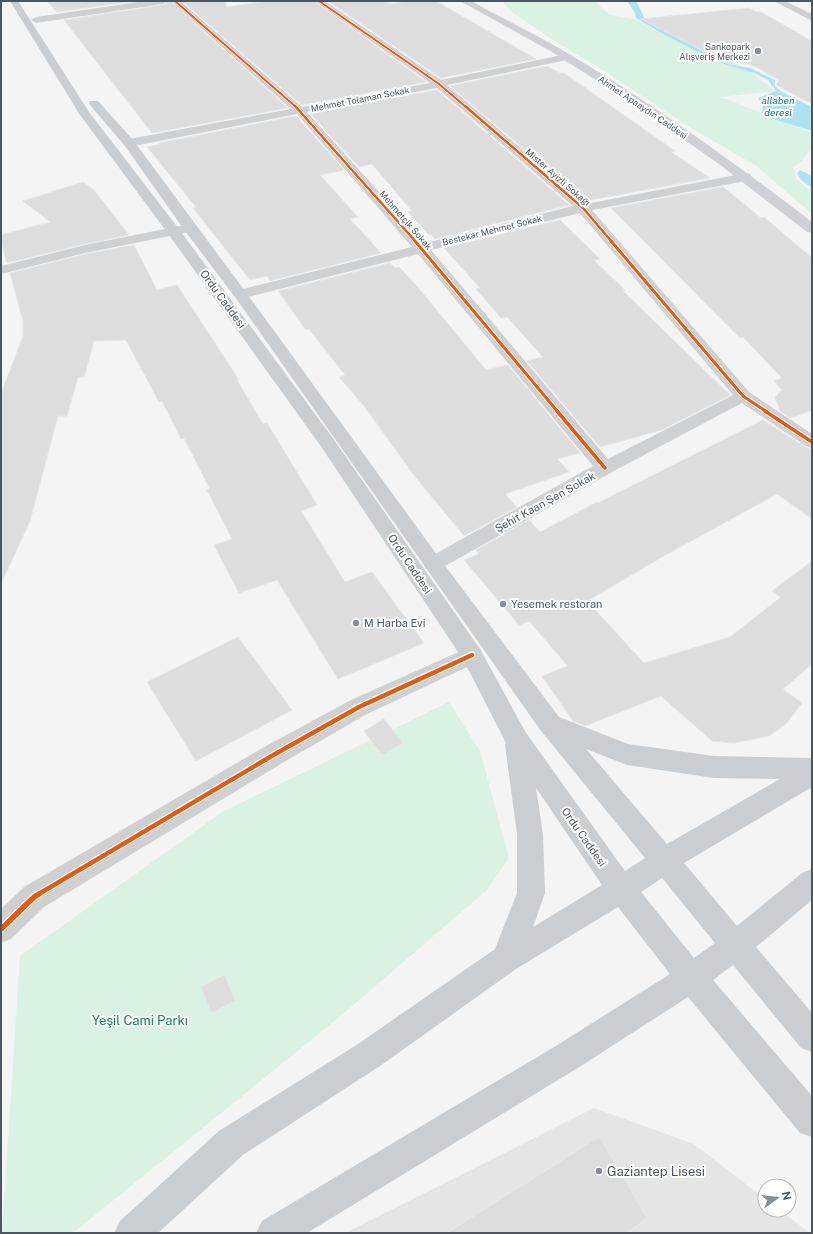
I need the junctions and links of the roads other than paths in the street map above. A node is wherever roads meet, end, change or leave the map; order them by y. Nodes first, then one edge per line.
1 (14, 1) edge
2 (22, 1) edge
3 (163, 1) edge
4 (175, 1) edge
5 (318, 1) edge
6 (464, 1) edge
7 (778, 1) edge
8 (812, 18) edge
9 (36, 20) junction
10 (567, 57) junction
11 (439, 84) junction
12 (299, 110) junction
13 (129, 143) junction
14 (746, 178) junction
15 (583, 208) junction
16 (812, 229) edge
17 (182, 230) junction
18 (421, 248) junction
19 (1, 270) edge
20 (240, 294) junction
21 (743, 396) junction
22 (812, 442) edge
23 (605, 468) junction
24 (433, 564) junction
25 (472, 655) junction
26 (550, 724) junction
27 (517, 740) junction
28 (812, 769) edge
29 (812, 774) edge
30 (665, 860) junction
31 (812, 882) edge
32 (621, 889) junction
33 (1, 929) edge
34 (736, 945) junction
35 (506, 959) junction
36 (691, 978) junction
37 (812, 1037) edge
38 (812, 1121) edge
39 (132, 1233) edge
40 (274, 1233) edge

1 - 17 main road, Ordu Caddesi
2 - 9 main road, Ordu Caddesi
3 - 9 street
4 - 12 street, Mehmetçik Sokak
5 - 11 street, Mister Ayizli Sokağı
6 - 10 street, Ahmet Apaaydın Caddesi
7 - 8 street
9 - 13 main road, Ordu Caddesi
10 - 11 street, Mehmet Tolaman Sokak
10 - 14 street, Ahmet Apaaydın Caddesi
11 - 12 street, Mehmet Tolaman Sokak
11 - 15 street, Mister Ayizli Sokağı
12 - 13 street, Mehmet Tolaman Sokak
12 - 18 street, Mehmetçik Sokak
13 - 17 main road, Ordu Caddesi
14 - 15 street, Bestekar Mehmet Sokak
14 - 16 street, Ahmet Apaaydın Caddesi
15 - 18 street, Bestekar Mehmet Sokak
15 - 21 street, Mister Ayizli Sokağı
17 - 19 street
17 - 20 main road, Ordu Caddesi
17 - 25 main road, Ordu Caddesi
18 - 20 street, Bestekar Mehmet Sokak
18 - 23 street, Mehmetçik Sokak
20 - 24 main road, Ordu Caddesi
21 - 22 street, Mister Ayizli Sokağı
21 - 23 street, Şehit Kaan Şen Sokak
23 - 24 street, Şehit Kaan Şen Sokak
24 - 26 main road, Ordu Caddesi
25 - 27 main road, Ordu Caddesi
25 - 33 street
26 - 28 main road
26 - 30 main road, Ordu Caddesi
27 - 32 main road, Ordu Caddesi
27 - 35 main road
29 - 30 main road
30 - 32 main road
30 - 34 main road, Ordu Caddesi
31 - 34 main road
32 - 35 main road
32 - 36 main road, Ordu Caddesi
34 - 36 main road
34 - 37 main road, Ordu Caddesi
35 - 39 main road
36 - 38 main road, Ordu Caddesi
36 - 40 main road

